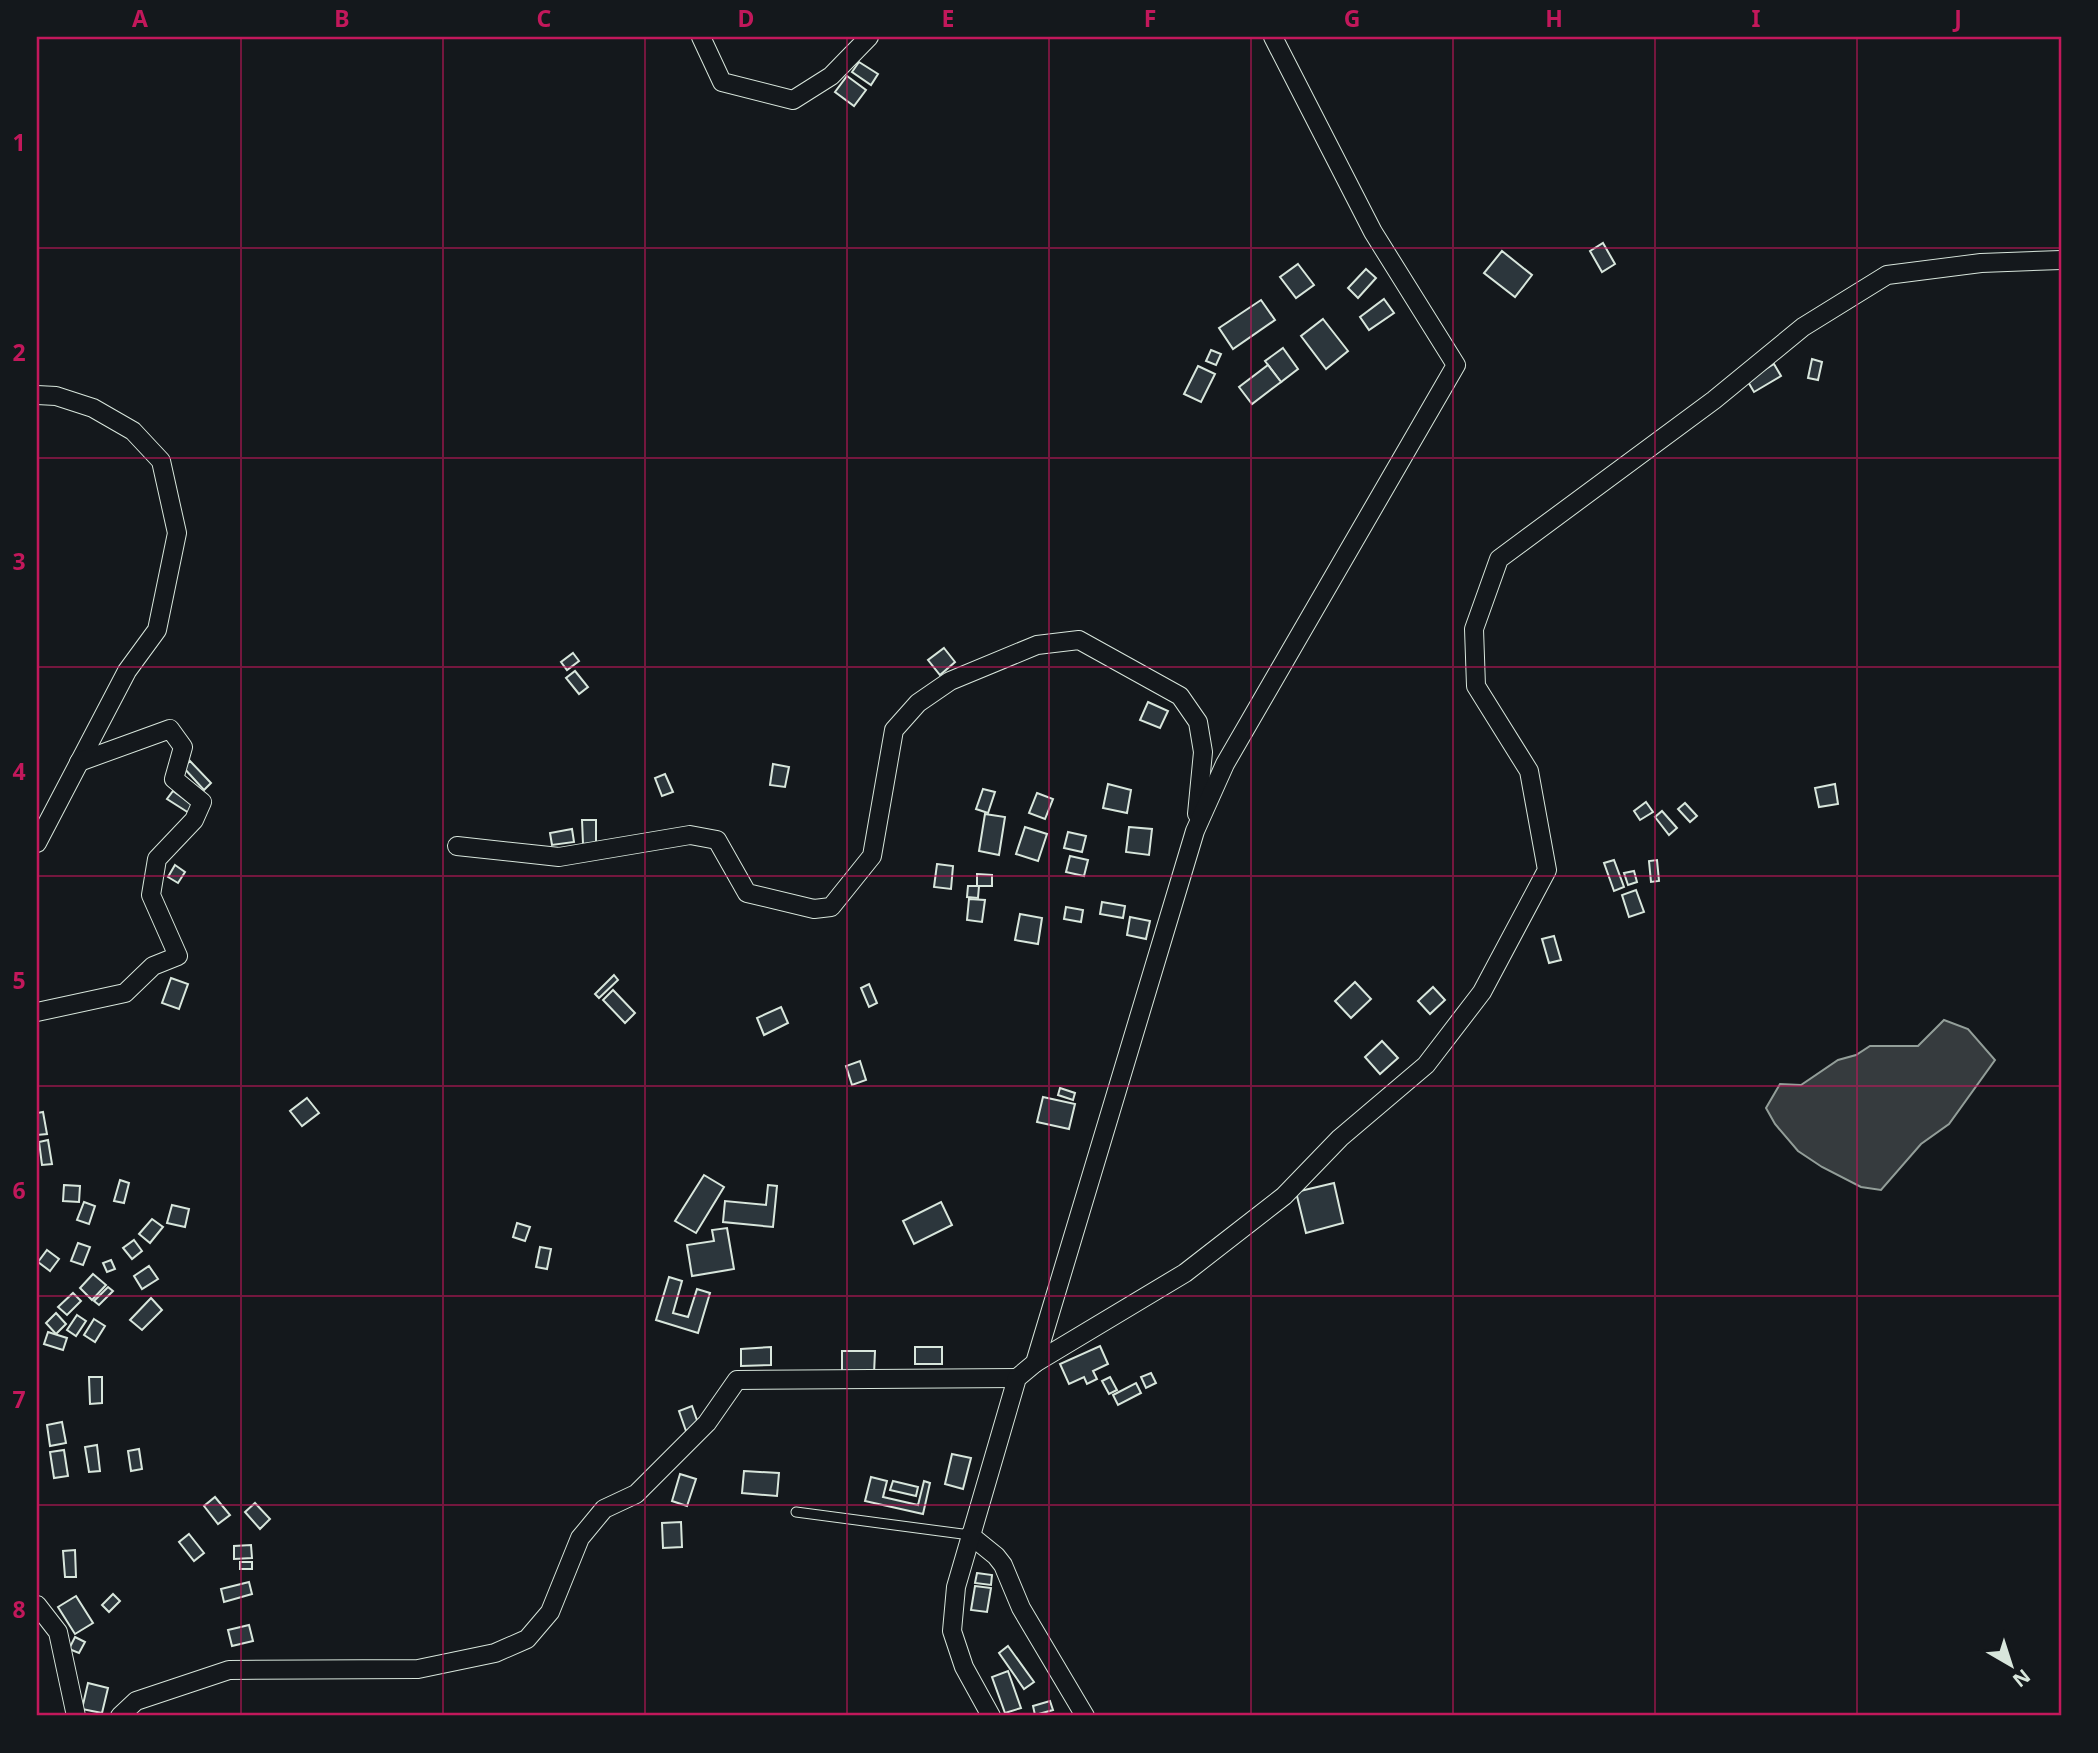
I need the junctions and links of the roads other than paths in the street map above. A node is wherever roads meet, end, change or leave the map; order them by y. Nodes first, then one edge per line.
1 (701, 37) edge
2 (869, 37) edge
3 (1273, 37) edge
4 (2061, 260) edge
5 (37, 395) edge
6 (79, 762) junction
7 (1195, 831) junction
8 (37, 843) edge
9 (457, 846) dead end
10 (37, 1012) edge
11 (1035, 1363) junction
12 (1017, 1378) junction
13 (796, 1512) dead end
14 (970, 1535) junction
15 (37, 1605) edge
16 (76, 1716) edge
17 (120, 1716) edge
18 (991, 1716) edge
19 (1085, 1716) edge

1 - 2 street
3 - 7 street
4 - 11 street
5 - 6 street
6 - 8 street
6 - 10 street
7 - 9 street
7 - 11 street
11 - 12 street
12 - 14 street
12 - 17 street
13 - 14 lane
14 - 18 street
14 - 19 street
15 - 16 street

